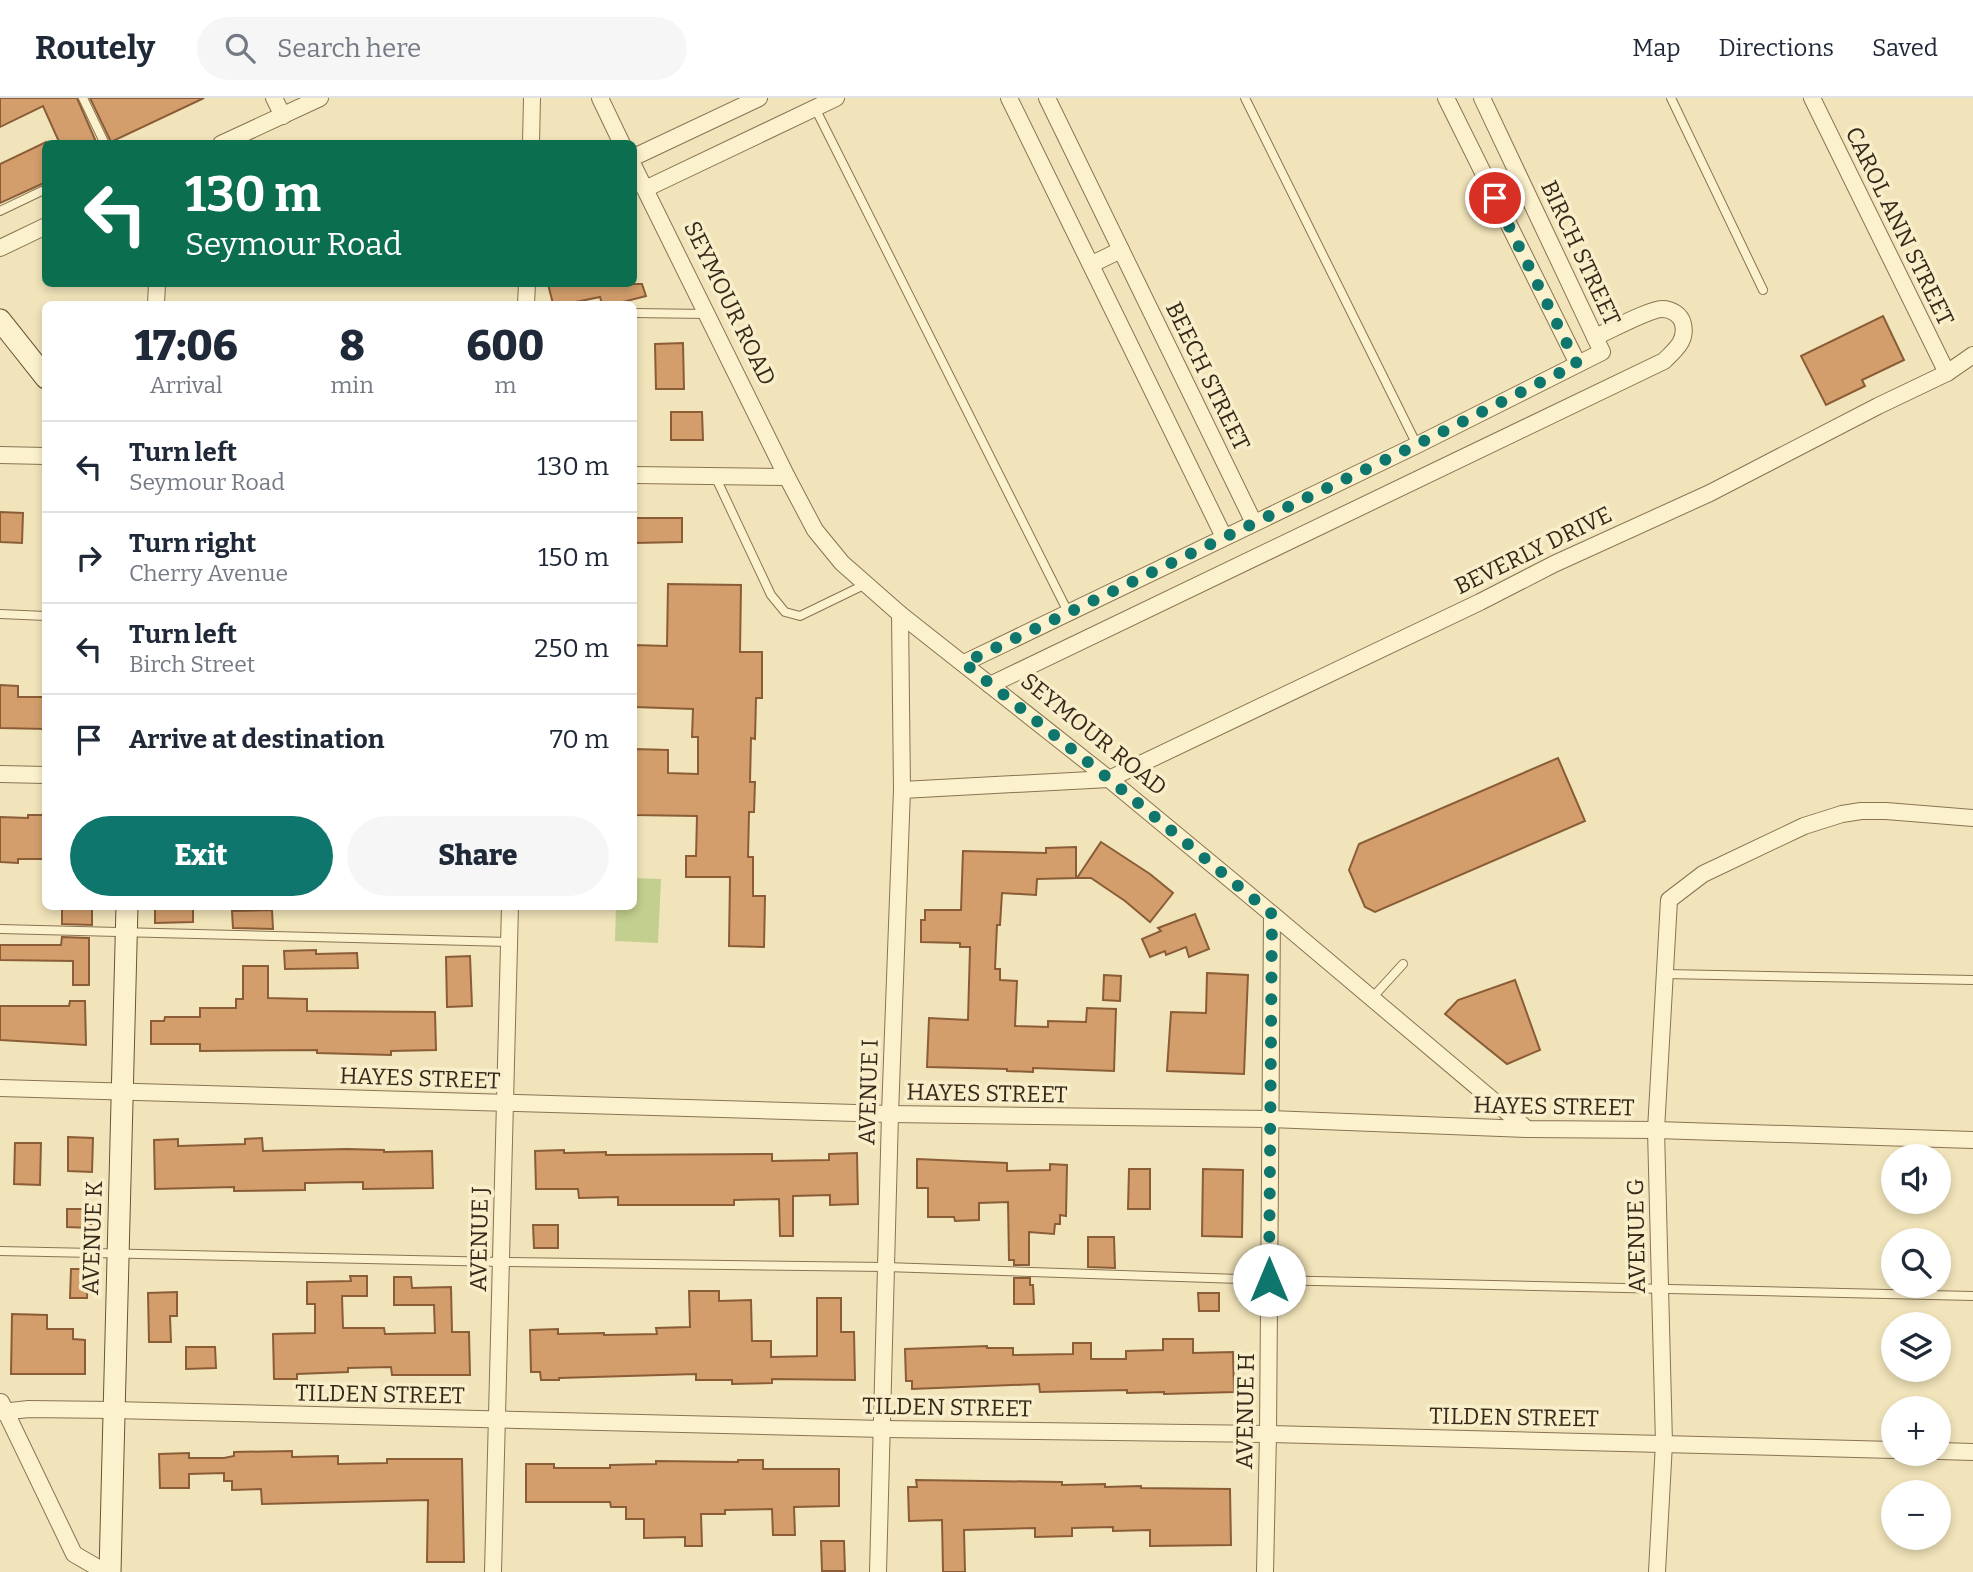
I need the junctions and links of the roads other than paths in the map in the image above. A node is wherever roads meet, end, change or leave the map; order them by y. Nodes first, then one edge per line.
1 (83, 98) edge
2 (274, 98) edge
3 (320, 98) edge
4 (532, 98) edge
5 (600, 98) edge
6 (760, 98) edge
7 (836, 98) edge
8 (1009, 98) edge
9 (1047, 98) edge
10 (1245, 98) edge
11 (1447, 98) edge
12 (1482, 98) edge
13 (1671, 98) edge
14 (1811, 98) edge
15 (815, 108) junction
16 (283, 116) junction
17 (103, 140) edge
18 (230, 140) edge
19 (531, 140) edge
20 (620, 140) edge
21 (637, 156) edge
22 (637, 173) edge
23 (645, 190) junction
24 (42, 191) edge
25 (0, 211) edge
26 (42, 228) edge
27 (0, 248) edge
28 (1121, 250) junction
29 (1091, 264) junction
30 (1763, 290) dead end
31 (637, 313) edge
32 (706, 314) junction
33 (0, 320) edge
34 (1599, 344) junction
35 (1973, 355) edge
36 (1577, 364) junction
37 (42, 373) edge
38 (1947, 373) junction
39 (1416, 445) junction
40 (0, 455) edge
41 (42, 456) edge
42 (637, 475) edge
43 (715, 476) junction
44 (786, 477) junction
45 (1254, 523) junction
46 (1224, 537) junction
47 (866, 584) junction
48 (1068, 612) junction
49 (0, 614) edge
50 (900, 614) junction
51 (42, 616) edge
52 (964, 663) junction
53 (990, 685) junction
54 (0, 774) edge
55 (42, 775) edge
56 (1109, 779) junction
57 (902, 790) junction
58 (1973, 818) edge
59 (127, 910) edge
60 (510, 910) edge
61 (1272, 914) junction
62 (0, 929) edge
63 (126, 932) junction
64 (509, 942) junction
65 (1404, 964) dead end
66 (1665, 974) junction
67 (1973, 980) edge
68 (1372, 998) junction
69 (0, 1088) edge
70 (123, 1093) junction
71 (504, 1103) junction
72 (890, 1114) junction
73 (1270, 1119) junction
74 (1527, 1129) junction
75 (1656, 1130) junction
76 (1973, 1140) edge
77 (0, 1251) edge
78 (118, 1254) junction
79 (501, 1262) junction
80 (886, 1267) junction
81 (1269, 1280) junction
82 (1660, 1290) junction
83 (1973, 1296) edge
84 (2, 1408) edge
85 (113, 1410) junction
86 (497, 1420) junction
87 (883, 1429) junction
88 (1268, 1433) junction
89 (1664, 1443) junction
90 (1881, 1450) edge
91 (1951, 1451) edge
92 (1973, 1452) edge
93 (107, 1572) edge
94 (493, 1572) edge
95 (878, 1572) edge
96 (1265, 1572) edge
97 (1657, 1572) edge

1 - 17 lane
2 - 16 street
3 - 16 street
4 - 19 street
5 - 20 street
6 - 21 street
7 - 15 street
8 - 29 street
9 - 28 street, BEECH STREET
10 - 39 lane
11 - 36 street
12 - 34 street, BIRCH STREET
13 - 30 lane
14 - 38 street, CAROL ANN STREET
15 - 23 street
15 - 48 lane
16 - 18 street
22 - 23 street, SEYMOUR ROAD
23 - 32 street, SEYMOUR ROAD
24 - 25 lane
26 - 27 street
28 - 29 street
28 - 45 street, BEECH STREET
29 - 46 street
31 - 32 lane
32 - 44 street, SEYMOUR ROAD
33 - 37 street
34 - 36 street
34 - 53 street
35 - 38 street, BEVERLY DRIVE
36 - 39 street
38 - 56 street, BEVERLY DRIVE
39 - 45 street
40 - 41 street
42 - 43 street
43 - 44 street
43 - 47 lane
44 - 47 street, SEYMOUR ROAD
45 - 46 street
46 - 48 street
47 - 50 street, SEYMOUR ROAD
48 - 52 street
49 - 51 lane
50 - 52 street, SEYMOUR ROAD
50 - 57 street, AVENUE I
52 - 53 street, SEYMOUR ROAD
53 - 56 street, SEYMOUR ROAD
54 - 55 street
56 - 57 street
56 - 61 street, SEYMOUR ROAD
57 - 72 street, AVENUE I
58 - 66 street, AVENUE G
59 - 63 street, AVENUE K
60 - 64 street, AVENUE J
61 - 68 street, SEYMOUR ROAD
61 - 73 street, AVENUE H
62 - 63 lane
63 - 64 lane
63 - 70 street, AVENUE K
64 - 71 street, AVENUE J
65 - 68 lane
66 - 67 lane
66 - 75 street, AVENUE G
68 - 74 street, SEYMOUR ROAD
69 - 70 street, HAYES STREET
70 - 71 street, HAYES STREET
70 - 78 street, AVENUE K
71 - 72 street, HAYES STREET
71 - 79 street, AVENUE J
72 - 73 street, HAYES STREET
72 - 80 street, AVENUE I
73 - 74 street, HAYES STREET
73 - 81 street, AVENUE H
74 - 75 street, HAYES STREET
75 - 76 street, HAYES STREET
75 - 82 street, AVENUE G
77 - 78 lane
78 - 79 lane
78 - 85 street, AVENUE K
79 - 80 lane
79 - 86 street, AVENUE J
80 - 81 lane
80 - 87 street, AVENUE I
81 - 82 lane
81 - 88 street, AVENUE H
82 - 83 lane
82 - 89 street, AVENUE G
84 - 85 street, TILDEN STREET
84 - 93 street
85 - 86 street, TILDEN STREET
85 - 93 street, AVENUE K
86 - 87 street, TILDEN STREET
86 - 94 street, AVENUE J
87 - 88 street, TILDEN STREET
87 - 95 street, AVENUE I
88 - 89 street, TILDEN STREET
88 - 96 street, AVENUE H
89 - 90 street, TILDEN STREET
89 - 97 street, AVENUE G
91 - 92 street

